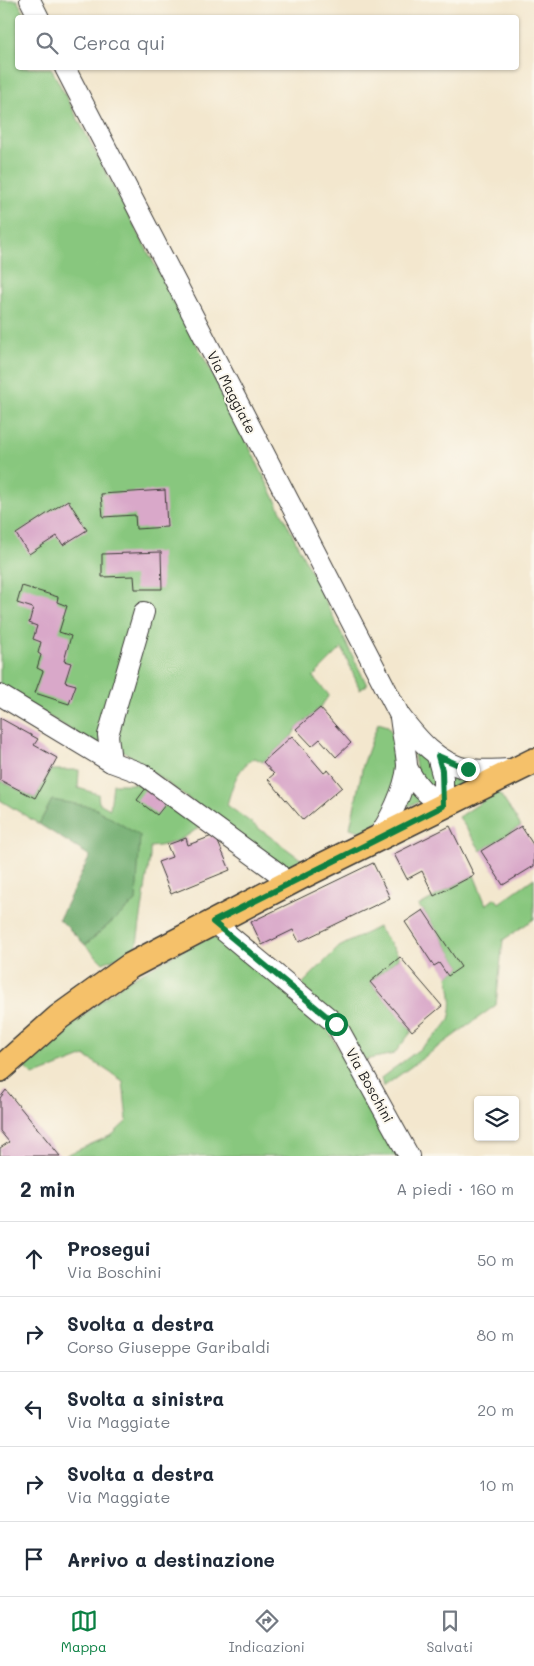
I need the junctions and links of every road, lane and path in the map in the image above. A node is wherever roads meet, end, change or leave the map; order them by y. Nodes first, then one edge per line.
1 (30, 0) edge
2 (38, 15) edge
3 (66, 70) edge
4 (144, 612) dead end
5 (0, 695) edge
6 (400, 716) junction
7 (438, 756) junction
8 (111, 762) junction
9 (526, 765) edge
10 (406, 767) junction
11 (443, 806) junction
12 (376, 839) junction
13 (285, 885) junction
14 (213, 922) junction
15 (0, 1069) edge
16 (409, 1156) edge

1 - 2 street
3 - 6 street, Via Maggiate
4 - 8 street
5 - 8 street
6 - 7 street, Via Maggiate
6 - 10 street, Via Maggiate
7 - 9 street, Via Maggiate
7 - 11 street
8 - 13 street
9 - 11 main road
10 - 11 street, Via Maggiate
10 - 12 street, Via Maggiate
11 - 12 main road
12 - 13 main road
13 - 14 main road
14 - 15 main road
14 - 16 street, Via Boschini

